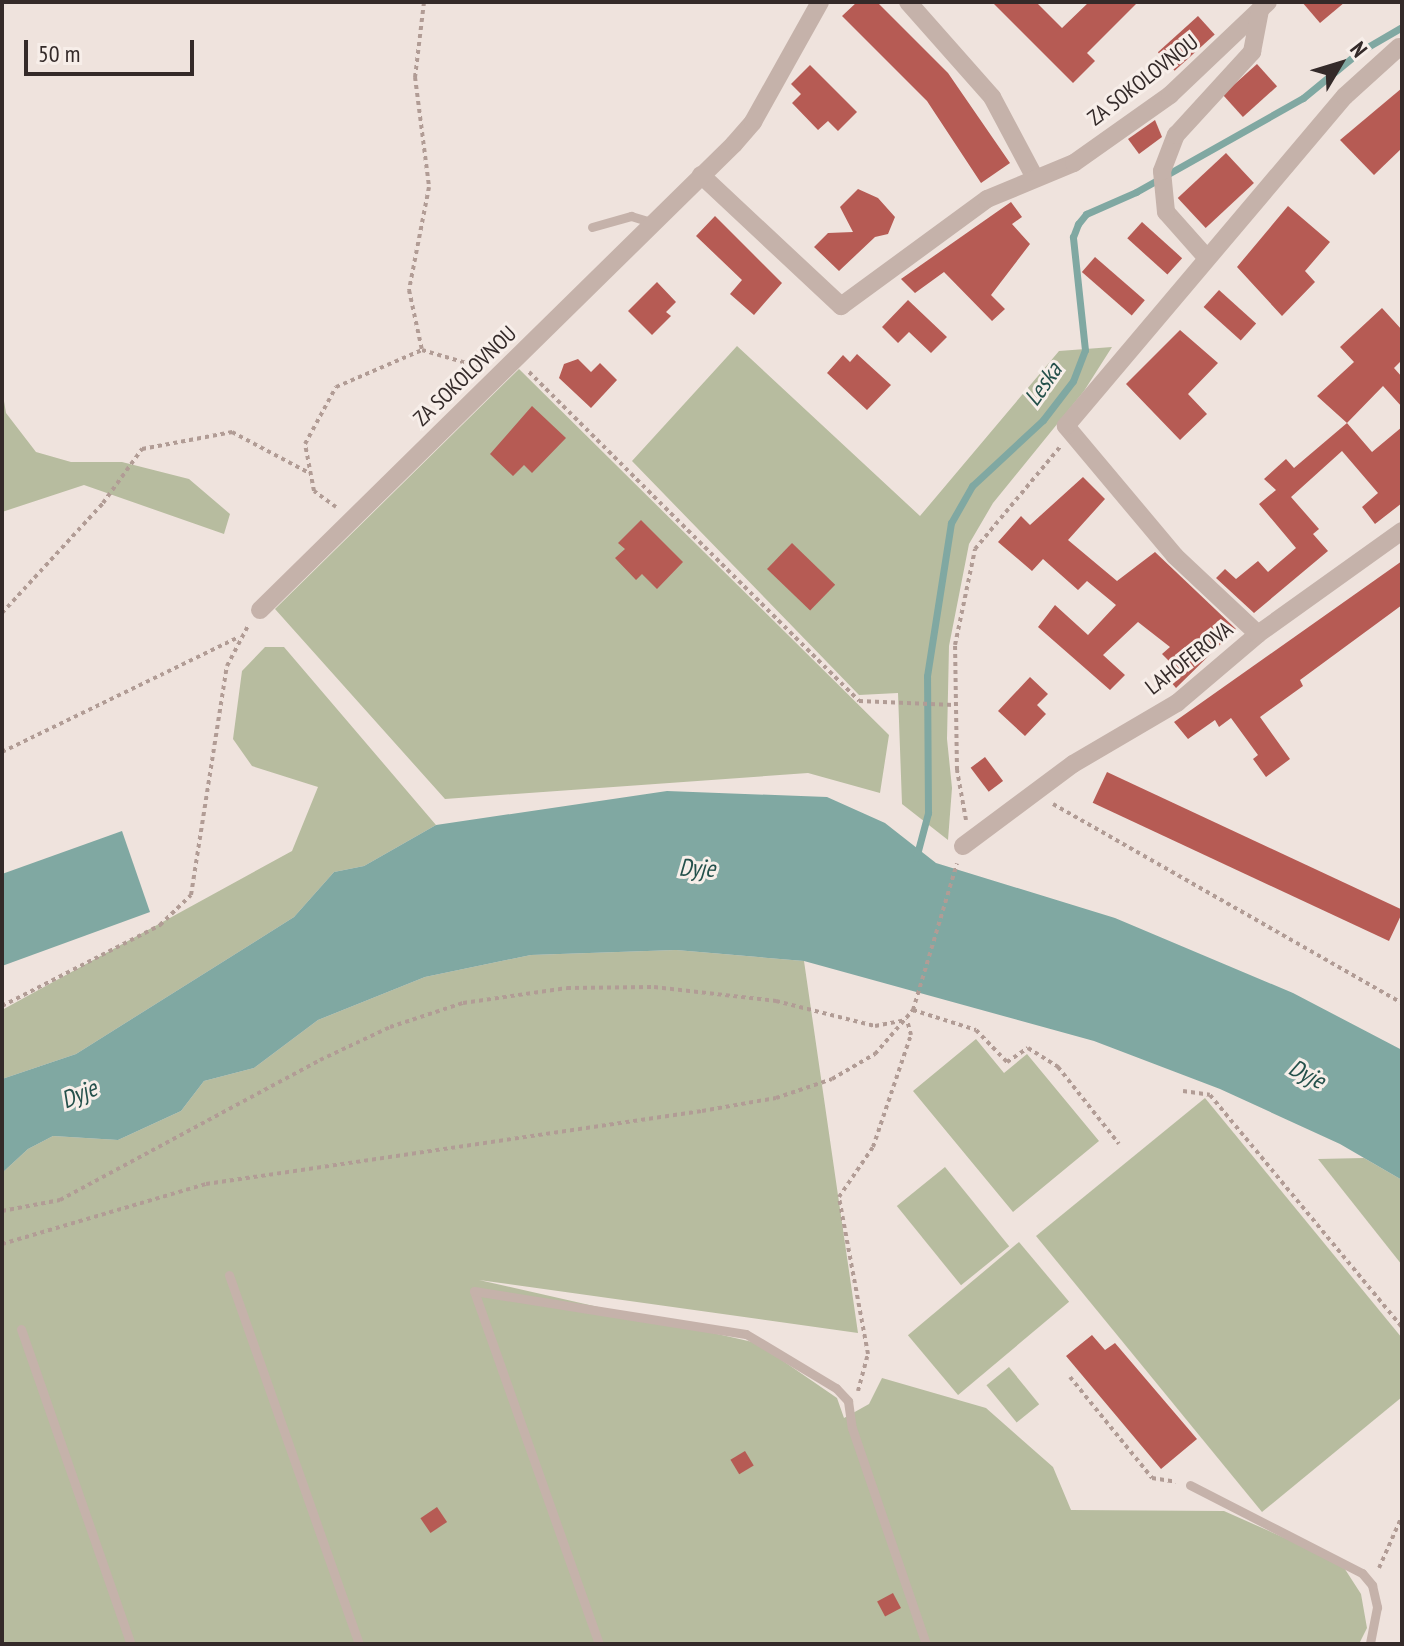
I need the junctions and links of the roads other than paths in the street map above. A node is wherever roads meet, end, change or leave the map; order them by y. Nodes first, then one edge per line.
1 (820, 2) edge
2 (908, 2) edge
3 (1264, 6) edge
4 (1399, 47) dead end
5 (701, 175) junction
6 (1035, 178) junction
7 (651, 222) junction
8 (592, 227) dead end
9 (1206, 257) junction
10 (1402, 531) edge
11 (260, 610) road end
12 (1258, 634) junction
13 (968, 841) road end
14 (229, 1275) dead end
15 (21, 1329) dead end
16 (1190, 1485) road end
17 (131, 1644) edge
18 (359, 1644) edge
19 (599, 1644) edge
20 (926, 1644) edge
21 (1370, 1644) edge

1 - 5 street, ZA SOKOLOVNOU
2 - 6 street
3 - 6 street, ZA SOKOLOVNOU
3 - 9 street
4 - 9 street
5 - 6 street, ZA SOKOLOVNOU
5 - 7 street, ZA SOKOLOVNOU
7 - 8 lane
7 - 11 street, ZA SOKOLOVNOU
9 - 12 street
10 - 12 street, LAHOFEROVA
12 - 13 street, LAHOFEROVA
14 - 18 lane
15 - 17 lane
16 - 21 lane
19 - 20 lane

